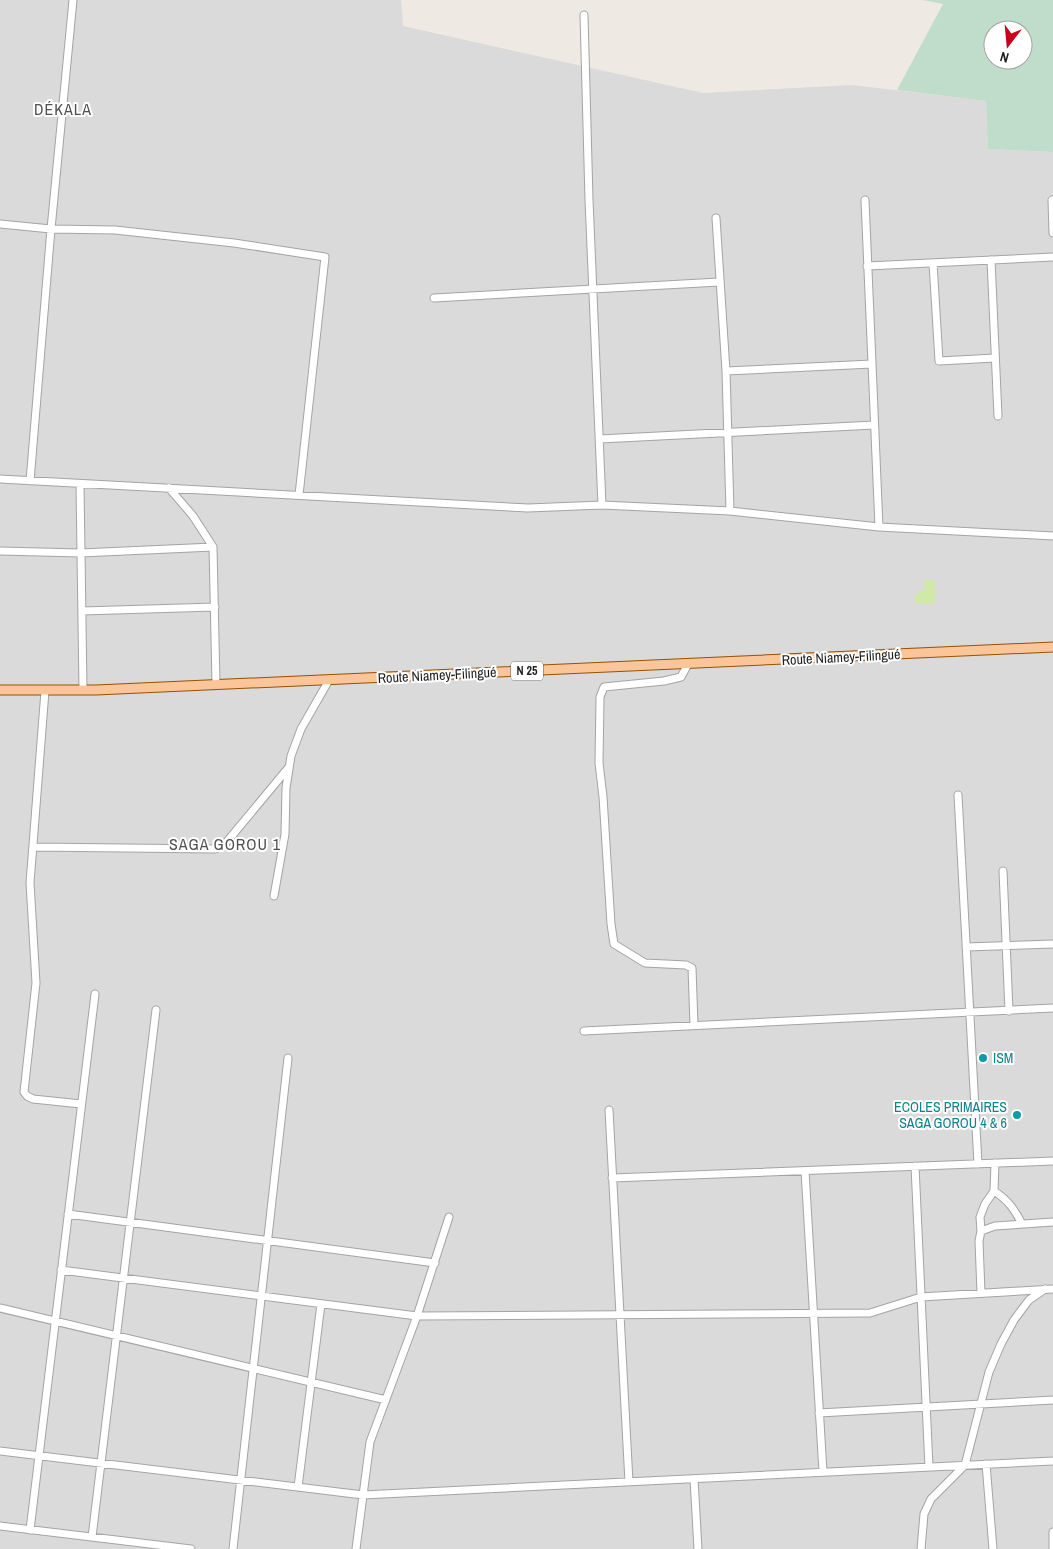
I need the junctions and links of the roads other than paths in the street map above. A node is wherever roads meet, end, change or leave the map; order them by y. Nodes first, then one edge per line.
1 (73, 0) edge
2 (584, 15) dead end
3 (864, 200) dead end
4 (1052, 200) dead end
5 (716, 218) dead end
6 (0, 224) edge
7 (51, 229) junction
8 (1053, 233) edge
9 (1053, 257) edge
10 (991, 260) junction
11 (933, 263) junction
12 (867, 266) junction
13 (719, 282) junction
14 (593, 289) junction
15 (434, 298) dead end
16 (995, 358) junction
17 (872, 364) junction
18 (726, 371) junction
19 (998, 416) dead end
20 (874, 425) junction
21 (728, 431) junction
22 (600, 439) junction
23 (0, 479) edge
24 (30, 481) junction
25 (80, 484) junction
26 (169, 488) junction
27 (299, 495) junction
28 (602, 505) junction
29 (730, 510) junction
30 (879, 527) junction
31 (1053, 536) edge
32 (214, 547) junction
33 (0, 551) edge
34 (81, 553) junction
35 (215, 607) junction
36 (82, 611) junction
37 (1053, 647) edge
38 (688, 664) junction
39 (329, 680) junction
40 (216, 685) junction
41 (0, 690) edge
42 (83, 690) junction
43 (45, 691) junction
44 (289, 767) junction
45 (958, 795) dead end
46 (33, 847) junction
47 (1004, 871) dead end
48 (274, 896) dead end
49 (1053, 944) edge
50 (1006, 946) junction
51 (966, 947) junction
52 (95, 994) dead end
53 (1053, 1008) edge
54 (156, 1010) dead end
55 (1009, 1011) junction
56 (970, 1012) junction
57 (694, 1026) junction
58 (584, 1031) dead end
59 (288, 1058) dead end
60 (81, 1104) junction
61 (609, 1110) dead end
62 (1053, 1161) edge
63 (995, 1163) junction
64 (978, 1164) junction
65 (915, 1166) junction
66 (805, 1171) junction
67 (612, 1178) junction
68 (994, 1191) junction
69 (68, 1214) junction
70 (450, 1217) dead end
71 (130, 1222) junction
72 (1053, 1222) edge
73 (1022, 1224) junction
74 (981, 1231) junction
75 (267, 1240) junction
76 (435, 1262) junction
77 (61, 1270) junction
78 (123, 1278) junction
79 (1049, 1289) edge
80 (981, 1293) junction
81 (261, 1296) junction
82 (921, 1297) junction
83 (320, 1304) junction
84 (0, 1308) edge
85 (813, 1313) junction
86 (620, 1315) junction
87 (417, 1316) junction
88 (55, 1321) junction
89 (116, 1335) junction
90 (253, 1368) junction
91 (311, 1382) junction
92 (386, 1400) junction
93 (1053, 1400) edge
94 (982, 1404) junction
95 (926, 1407) junction
96 (819, 1413) junction
97 (0, 1451) edge
98 (39, 1456) junction
99 (1053, 1461) edge
100 (101, 1463) junction
101 (986, 1464) junction
102 (965, 1465) junction
103 (929, 1467) junction
104 (823, 1472) junction
105 (694, 1479) junction
106 (240, 1480) junction
107 (629, 1482) junction
108 (298, 1487) junction
109 (363, 1495) junction
110 (0, 1526) edge
111 (30, 1530) junction
112 (1053, 1532) edge
113 (92, 1537) junction
114 (191, 1549) edge
115 (233, 1549) edge
116 (356, 1549) edge
117 (698, 1549) edge
118 (921, 1549) edge
119 (993, 1549) edge
120 (1053, 1549) edge

1 - 7 street
2 - 14 street
3 - 12 street
4 - 8 street
5 - 13 street
6 - 7 street
7 - 24 street
7 - 27 street
9 - 10 street
10 - 11 street
10 - 16 street
11 - 12 street
11 - 16 street
12 - 17 street
13 - 14 street
13 - 18 street
14 - 15 street
14 - 22 street
16 - 19 street
17 - 18 street
17 - 20 street
18 - 21 street
20 - 21 street
20 - 30 street
21 - 22 street
21 - 29 street
22 - 28 street
23 - 24 street
24 - 25 street
25 - 26 street
25 - 34 street
26 - 27 street
26 - 32 street
27 - 28 street
28 - 29 street
29 - 30 street
30 - 31 street
32 - 34 street
32 - 35 street
33 - 34 street
34 - 36 street
35 - 36 street
35 - 40 street
36 - 42 street
37 - 38 main road, Route Niamey-Filingué / N 25
38 - 39 main road, Route Niamey-Filingué / N 25
38 - 57 street
39 - 40 main road, Route Niamey-Filingué / N 25
39 - 44 street
40 - 42 main road, Route Niamey-Filingué / N 25
41 - 43 main road, Route Niamey-Filingué / N 25
42 - 43 main road, Route Niamey-Filingué / N 25
43 - 46 street
44 - 46 street
44 - 48 street
45 - 51 street
46 - 60 street
47 - 50 street
49 - 50 street
50 - 51 street
50 - 55 street
51 - 56 street
52 - 60 street
53 - 55 street
54 - 71 street
55 - 56 street
56 - 57 street
56 - 64 street
57 - 58 street
59 - 75 street
60 - 69 street
61 - 67 street
62 - 63 street
63 - 64 street
63 - 68 street
64 - 65 street
65 - 66 street
65 - 82 street
66 - 67 street
66 - 85 street
67 - 86 street
68 - 73 street
68 - 74 street
69 - 71 street
69 - 77 street
70 - 76 street
71 - 75 street
71 - 78 street
72 - 73 street
73 - 74 street
74 - 80 street
75 - 76 street
75 - 81 street
76 - 87 street
77 - 78 street
77 - 88 street
78 - 81 street
78 - 89 street
79 - 80 street
79 - 94 street
80 - 82 street
81 - 83 street
81 - 90 street
82 - 85 street
82 - 95 street
83 - 87 street
83 - 91 street
84 - 88 street
85 - 86 street
85 - 96 street
86 - 87 street
86 - 107 street
87 - 92 street
88 - 89 street
88 - 98 street
89 - 90 street
89 - 100 street
90 - 91 street
90 - 106 street
91 - 92 street
91 - 108 street
92 - 109 street
93 - 94 street
94 - 95 street
94 - 102 street
95 - 96 street
95 - 103 street
96 - 104 street
97 - 98 street
98 - 100 street
98 - 111 street
99 - 101 street
100 - 106 street
100 - 113 street
101 - 102 street
101 - 119 street
102 - 103 street
102 - 118 street
103 - 104 street
104 - 105 street
105 - 107 street
105 - 117 street
106 - 108 street
106 - 115 street
107 - 109 street
108 - 109 street
109 - 116 street
110 - 111 street
111 - 113 street
112 - 120 street
113 - 114 street

